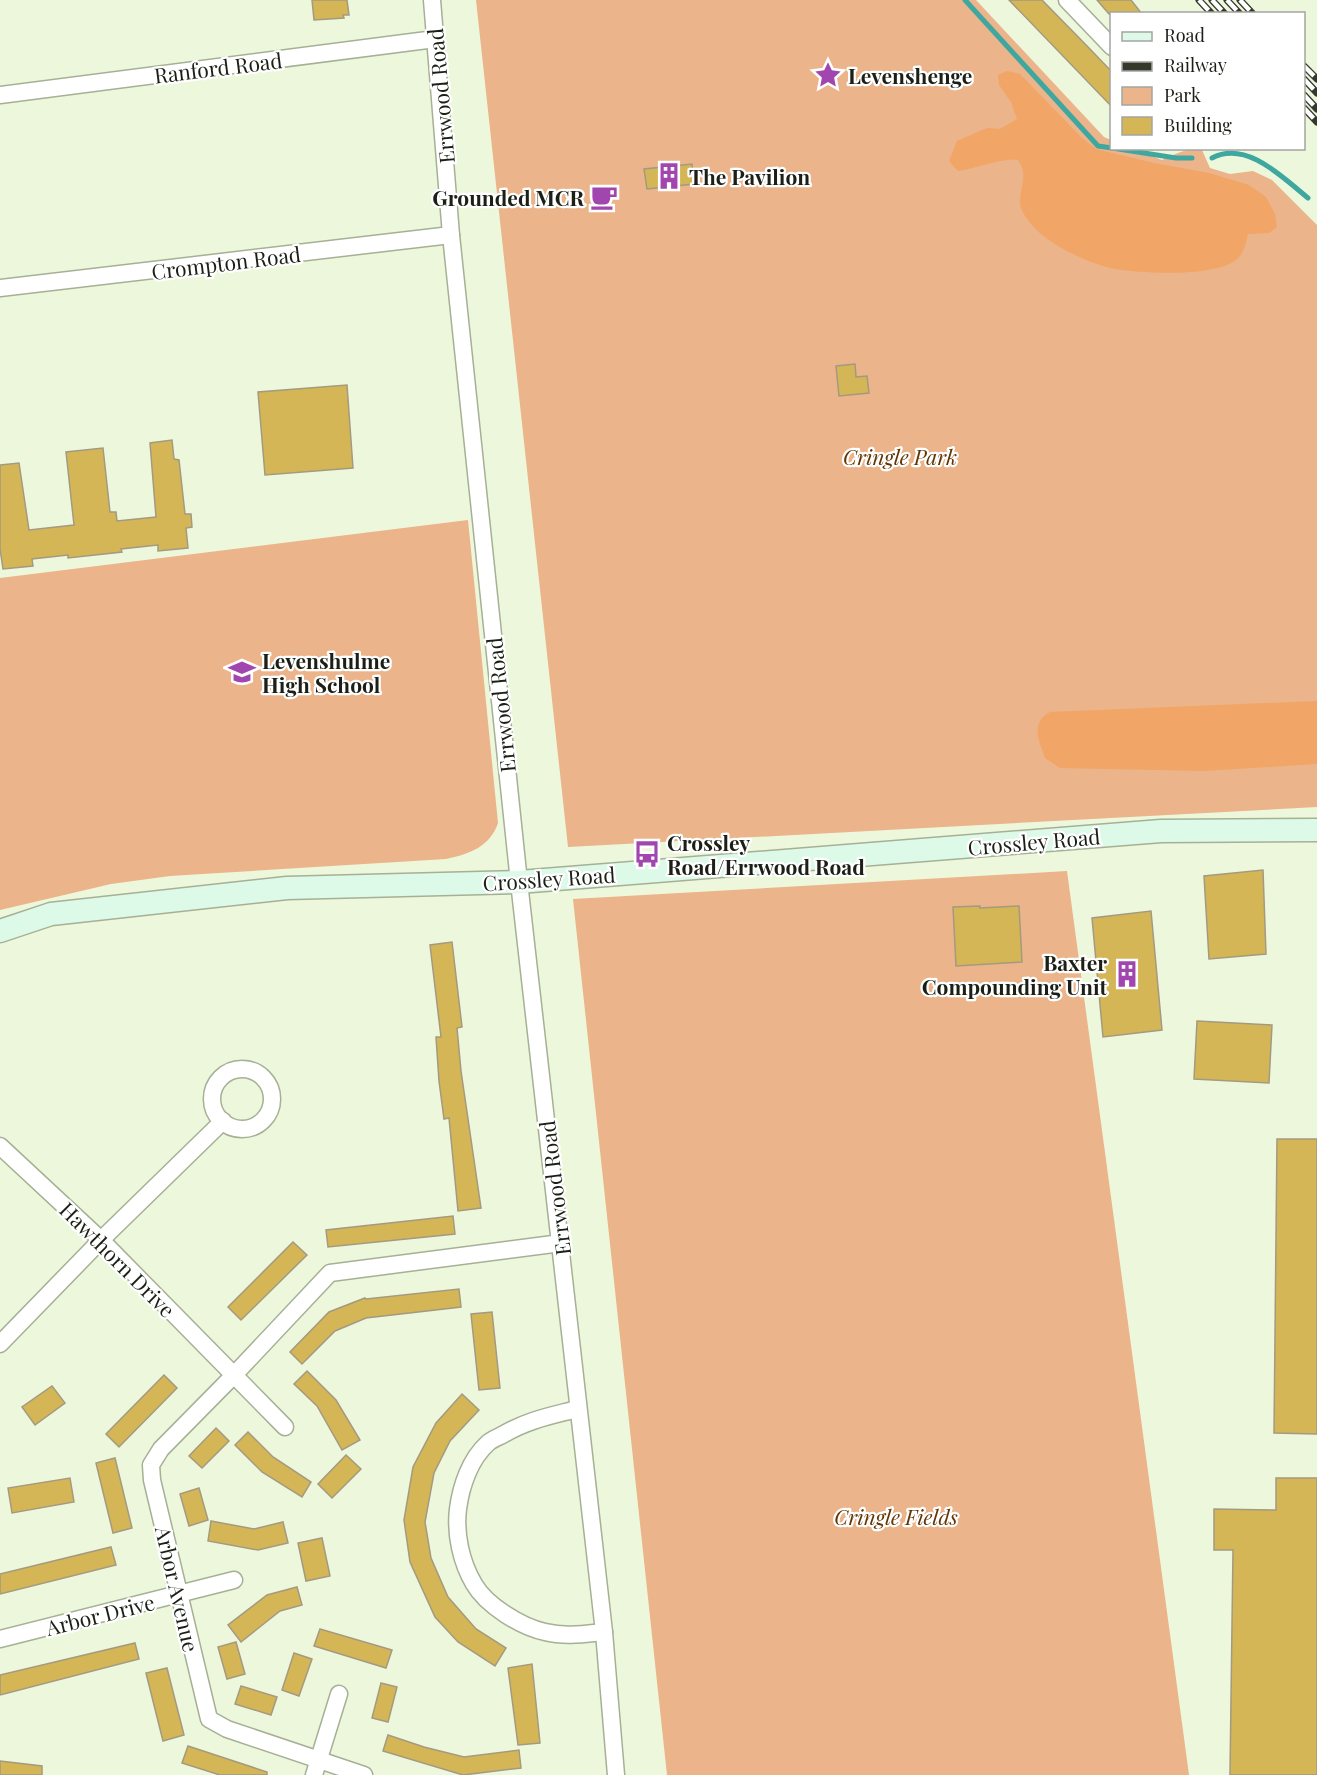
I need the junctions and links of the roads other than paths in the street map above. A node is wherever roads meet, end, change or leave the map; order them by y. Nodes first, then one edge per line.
1 (432, 0) edge
2 (1067, 0) edge
3 (435, 39) junction
4 (1110, 45) edge
5 (0, 95) edge
6 (451, 235) junction
7 (0, 288) edge
8 (1317, 830) edge
9 (519, 882) junction
10 (0, 931) edge
11 (223, 1121) dead end
12 (0, 1146) edge
13 (101, 1240) junction
14 (561, 1243) junction
15 (0, 1344) edge
16 (234, 1375) junction
17 (577, 1409) junction
18 (285, 1427) dead end
19 (234, 1580) dead end
20 (179, 1594) junction
21 (604, 1632) junction
22 (0, 1639) edge
23 (339, 1694) dead end
24 (316, 1768) edge
25 (364, 1775) edge
26 (616, 1775) edge

1 - 3 street, Errwood Road
2 - 4 street
3 - 5 street, Ranford Road
3 - 6 street, Errwood Road
6 - 7 street, Crompton Road
6 - 9 street, Errwood Road
8 - 9 street, Crossley Road
9 - 10 street, Crossley Road
9 - 14 street, Errwood Road
11 - 13 street
12 - 13 street, Hawthorn Drive
13 - 15 street
13 - 16 street, Hawthorn Drive
14 - 16 street, Arbor Avenue
14 - 17 street, Errwood Road
16 - 18 street
16 - 20 street, Arbor Avenue
17 - 21 street, Errwood Road
17 - 21 street
19 - 20 street, Arbor Drive
20 - 22 street, Arbor Drive
20 - 24 street, Arbor Avenue
21 - 26 street, Errwood Road
23 - 24 street
24 - 25 street, Arbor Avenue

